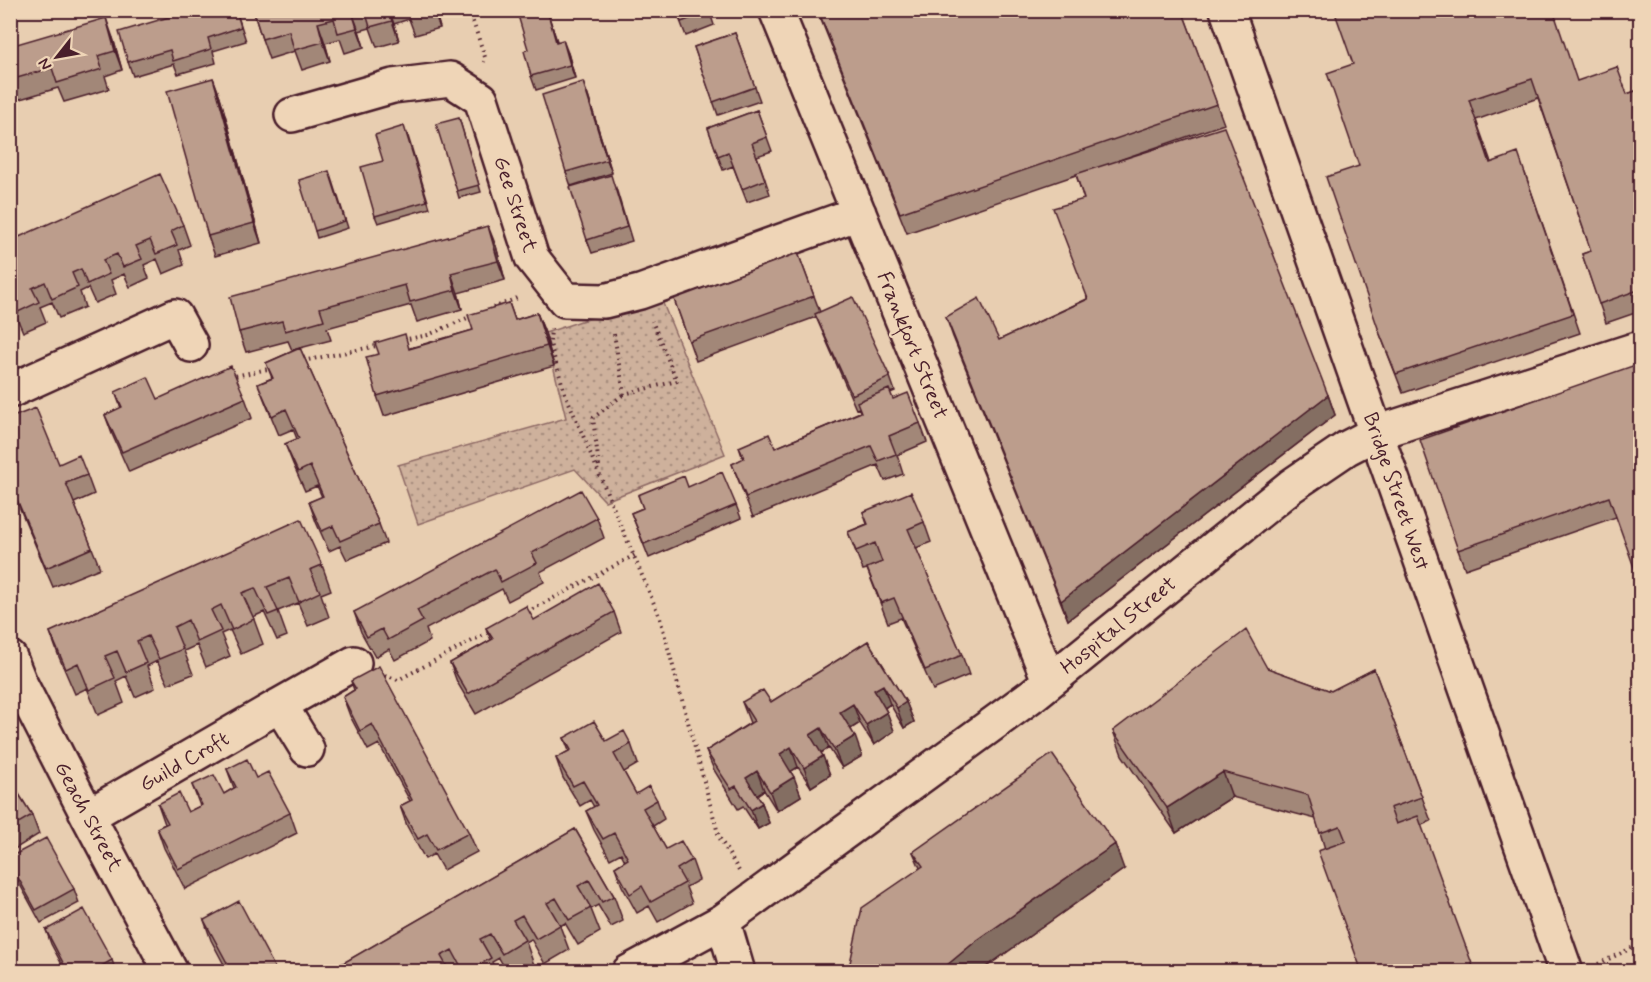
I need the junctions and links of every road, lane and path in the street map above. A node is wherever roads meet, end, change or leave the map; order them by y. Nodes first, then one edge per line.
1 (469, 10) edge
2 (776, 10) edge
3 (1227, 10) edge
4 (482, 99) junction
5 (292, 115) dead end
6 (859, 213) junction
7 (552, 284) junction
8 (640, 292) junction
9 (604, 301) junction
10 (490, 309) edge
11 (479, 313) edge
12 (393, 342) edge
13 (191, 345) joint
14 (381, 345) edge
15 (1641, 348) edge
16 (301, 362) edge
17 (278, 367) edge
18 (10, 391) edge
19 (624, 394) junction
20 (1376, 433) junction
21 (600, 473) junction
22 (635, 555) junction
23 (522, 615) edge
24 (501, 626) edge
25 (354, 663) joint
26 (14, 677) edge
27 (1049, 680) junction
28 (280, 705) junction
29 (307, 749) dead end
30 (88, 816) junction
31 (755, 897) junction
32 (723, 921) junction
33 (1641, 944) edge
34 (1579, 969) edge
35 (171, 972) edge
36 (629, 972) edge
37 (738, 972) edge

1 - 4 path
2 - 6 street, Frankfort Street
3 - 20 street, Bridge Street West
4 - 5 street
4 - 7 street, Gee Street
6 - 8 street, Gee Street
6 - 27 street, Frankfort Street
7 - 9 street, Gee Street
7 - 10 path
7 - 21 path
8 - 9 street, Gee Street
8 - 19 path
9 - 19 path
11 - 12 path
13 - 17 path
13 - 18 street
14 - 16 path
15 - 20 street, Hospital Street
19 - 21 path
20 - 27 street, Hospital Street
20 - 34 street, Bridge Street West
21 - 22 path
22 - 23 path
22 - 31 path
24 - 25 path
25 - 28 street, Guild Croft
26 - 30 street, Geach Street
27 - 31 street, Hospital Street
28 - 29 street
28 - 30 street, Guild Croft
30 - 35 street, Geach Street
31 - 32 street, Hospital Street
32 - 36 street, Hospital Street
32 - 37 street
33 - 34 path

